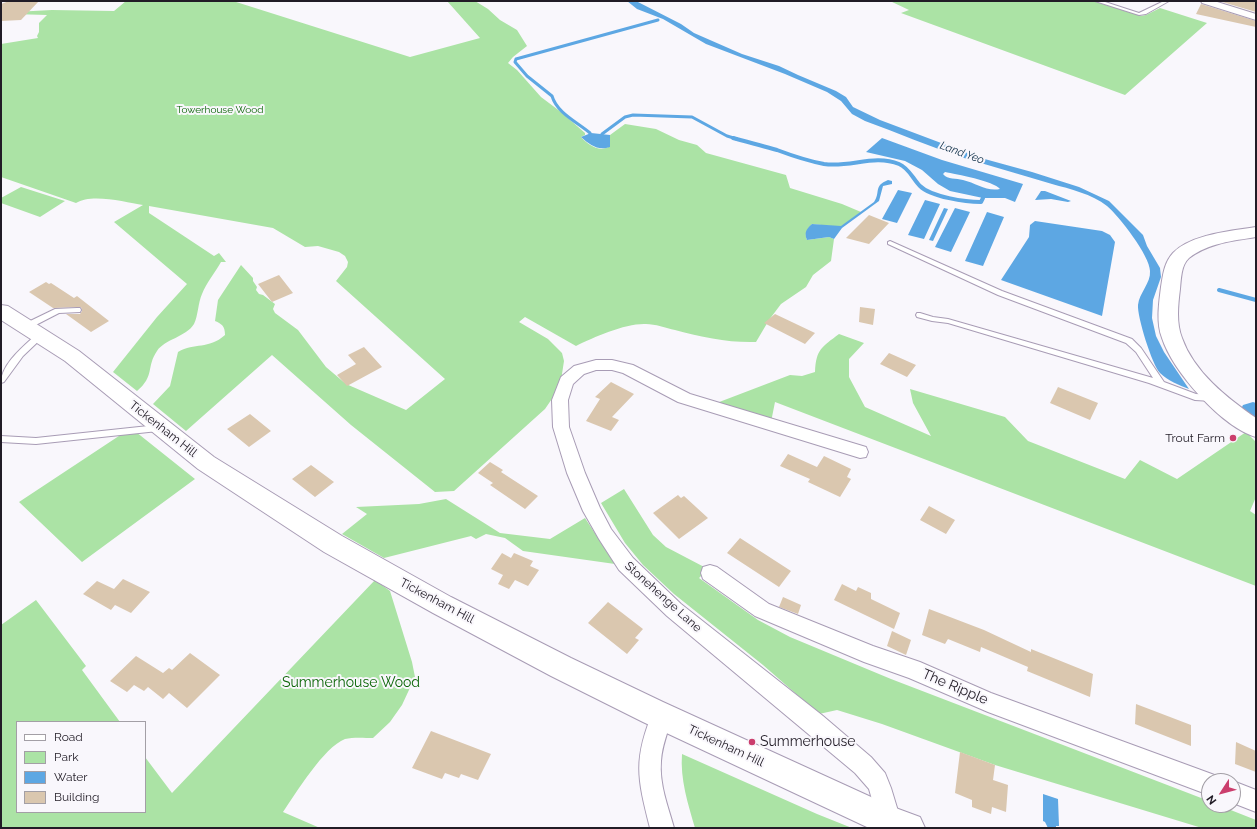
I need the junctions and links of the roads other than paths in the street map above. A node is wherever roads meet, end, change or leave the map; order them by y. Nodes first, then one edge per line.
1 (1097, 1) edge
2 (1167, 1) edge
3 (1205, 1) edge
4 (1256, 18) edge
5 (1256, 232) edge
6 (890, 243) dead end
7 (77, 310) dead end
8 (1, 311) edge
9 (920, 315) dead end
10 (33, 331) junction
11 (2, 381) edge
12 (1161, 384) junction
13 (1215, 398) junction
14 (161, 428) junction
15 (1256, 429) edge
16 (1, 439) edge
17 (860, 452) dead end
18 (710, 573) dead end
19 (662, 716) junction
20 (1201, 781) edge
21 (1241, 795) edge
22 (1256, 801) edge
23 (899, 824) edge
24 (662, 828) edge

1 - 2 lane
3 - 4 street
5 - 13 main road
6 - 12 lane
7 - 10 lane
8 - 10 main road, Tickenham Hill
9 - 12 lane
10 - 11 lane
10 - 14 main road, Tickenham Hill
12 - 13 lane
13 - 15 main road
14 - 16 lane
14 - 19 main road, Tickenham Hill
17 - 23 street, Stonehenge Lane
18 - 20 street, The Ripple
19 - 23 main road, Tickenham Hill
19 - 24 street
21 - 22 street

